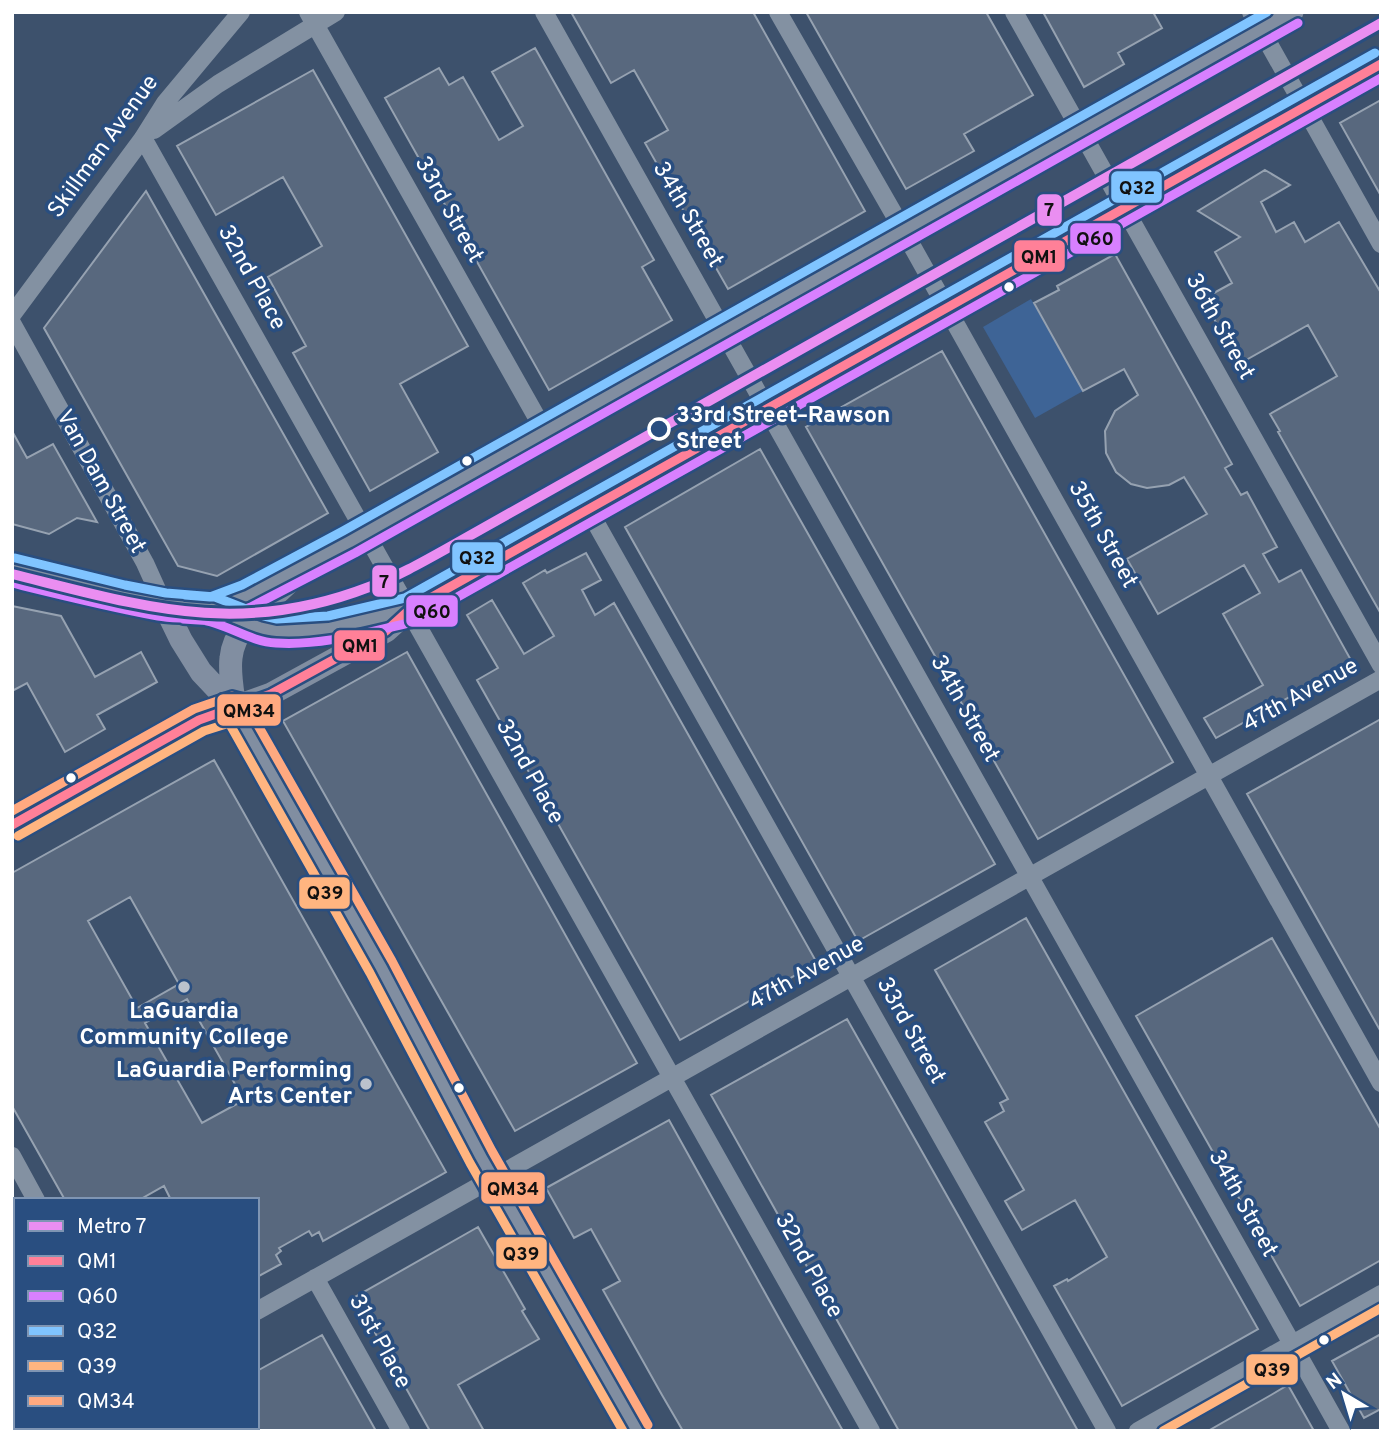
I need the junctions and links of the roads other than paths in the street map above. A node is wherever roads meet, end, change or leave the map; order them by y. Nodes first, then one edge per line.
1 (241, 12) edge
2 (336, 12) edge
3 (544, 12) edge
4 (778, 12) edge
5 (1014, 12) edge
6 (1292, 12) edge
7 (312, 18) edge
8 (1256, 21) edge
9 (1381, 64) edge
10 (1304, 107) junction
11 (1081, 131) junction
12 (143, 138) junction
13 (1125, 208) junction
14 (904, 230) junction
15 (1381, 244) edge
16 (946, 308) junction
17 (12, 315) edge
18 (12, 323) edge
19 (724, 331) junction
20 (768, 408) junction
21 (545, 432) junction
22 (588, 509) junction
23 (365, 532) junction
24 (308, 563) junction
25 (12, 570) edge
26 (164, 605) junction
27 (212, 609) junction
28 (409, 610) junction
29 (245, 623) junction
30 (1381, 665) edge
31 (1381, 679) edge
32 (235, 708) junction
33 (1208, 776) junction
34 (12, 825) edge
35 (1029, 876) junction
36 (851, 977) junction
37 (673, 1077) junction
38 (1381, 1083) edge
39 (12, 1156) edge
40 (494, 1178) junction
41 (35, 1198) edge
42 (315, 1278) junction
43 (1381, 1294) edge
44 (259, 1310) edge
45 (1293, 1344) junction
46 (401, 1431) edge
47 (637, 1431) edge
48 (872, 1431) edge
49 (1107, 1431) edge
50 (1138, 1431) edge
51 (1341, 1431) edge

1 - 12 street, Skillman Avenue
2 - 7 street
3 - 19 street, 34th Street
4 - 14 street, 35th Street
5 - 11 street, 36th Street
6 - 8 main road
7 - 12 street
7 - 21 street, 33rd Street
8 - 10 street
8 - 11 main road
9 - 10 main road
10 - 13 main road
10 - 15 street
11 - 13 street, 36th Street
11 - 14 main road
12 - 17 street, Skillman Avenue
12 - 23 street, 32nd Place
13 - 16 main road
13 - 30 street, 36th Street
14 - 16 street, 35th Street
14 - 19 main road
16 - 20 main road
16 - 33 street, 35th Street
18 - 26 street, Van Dam Street
19 - 20 street, 34th Street
19 - 21 main road
20 - 22 main road
20 - 35 street, 34th Street
21 - 23 main road
22 - 28 main road
22 - 36 street, 33rd Street
23 - 24 main road
23 - 28 street, 32nd Place
24 - 27 main road
24 - 29 main road
25 - 26 main road
26 - 27 main road
26 - 32 main road, Van Dam Street
27 - 29 main road
28 - 29 main road
28 - 32 main road
28 - 37 street, 32nd Place
29 - 32 main road, Van Dam Street
31 - 33 street, 47th Avenue
32 - 34 main road
32 - 40 main road, Van Dam Street
33 - 35 street, 47th Avenue
33 - 38 street, 35th Street
35 - 36 street, 47th Avenue
35 - 45 street, 34th Street
36 - 37 street, 47th Avenue
36 - 49 street, 33rd Street
37 - 40 street, 47th Avenue
37 - 48 street, 32nd Place
39 - 41 street
40 - 42 street, 47th Avenue
40 - 47 main road, Van Dam Street
42 - 44 street, 47th Avenue
42 - 46 street, 31st Place
43 - 45 street
45 - 50 street
45 - 51 street, 34th Street

